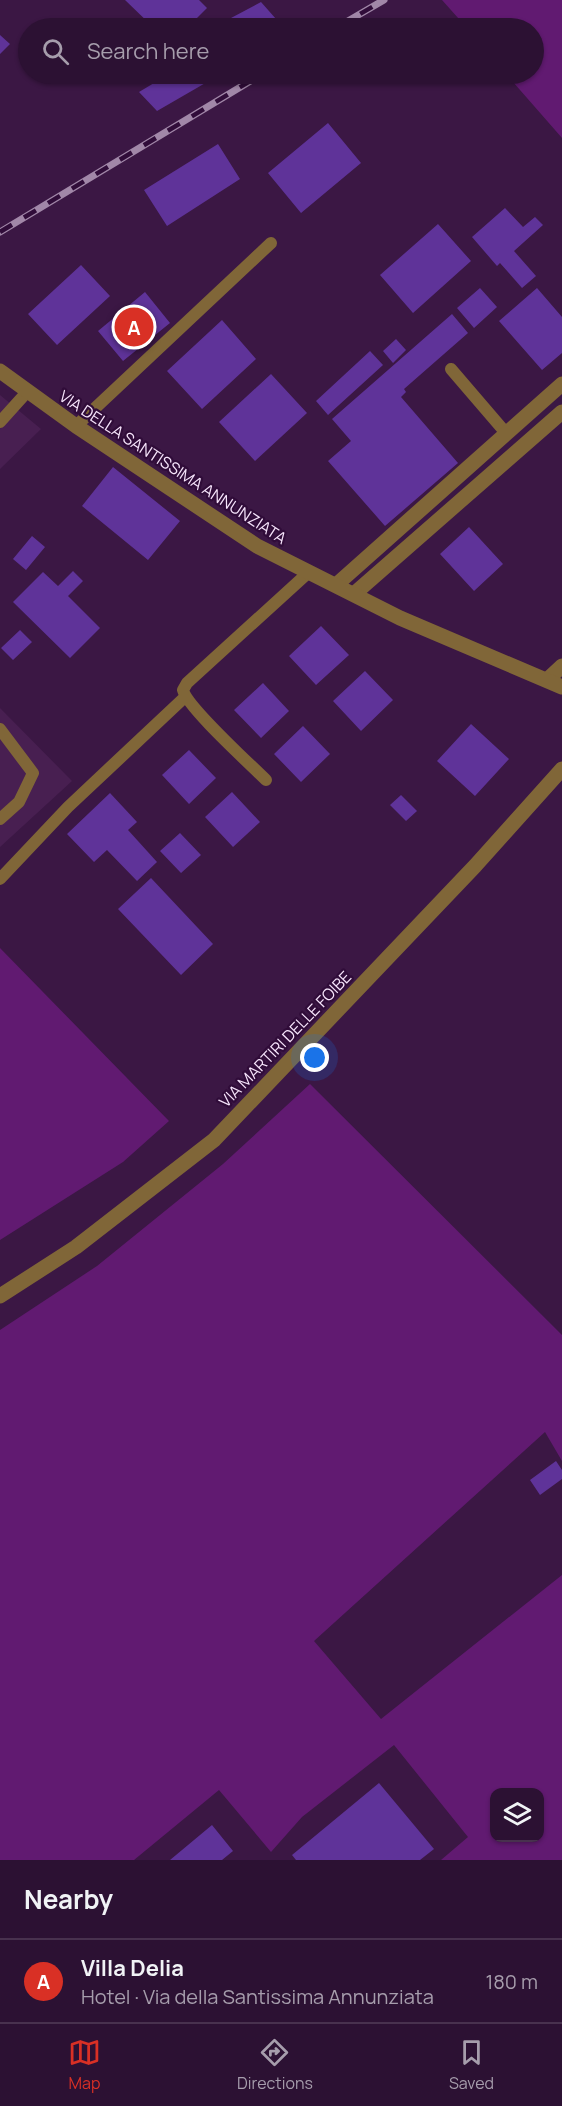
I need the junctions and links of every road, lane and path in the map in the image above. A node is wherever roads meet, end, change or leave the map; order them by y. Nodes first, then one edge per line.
1 (271, 243) dead end
2 (451, 369) dead end
3 (0, 371) edge
4 (562, 384) edge
5 (27, 393) junction
6 (562, 412) edge
7 (0, 422) edge
8 (76, 426) junction
9 (506, 433) junction
10 (309, 572) junction
11 (336, 585) junction
12 (354, 594) junction
13 (562, 666) edge
14 (547, 680) junction
15 (562, 687) edge
16 (185, 697) junction
17 (0, 729) edge
18 (562, 769) edge
19 (266, 780) dead end
20 (0, 819) edge
21 (0, 879) edge
22 (0, 1296) edge

1 - 8 lane
2 - 9 lane
3 - 5 street, VIA DELLA SANTISSIMA ANNUNZIATA
4 - 9 street
5 - 7 lane
5 - 8 street, VIA DELLA SANTISSIMA ANNUNZIATA
6 - 12 street
8 - 10 street, VIA DELLA SANTISSIMA ANNUNZIATA
9 - 11 street
10 - 11 street, VIA DELLA SANTISSIMA ANNUNZIATA
10 - 16 lane
11 - 12 street, VIA DELLA SANTISSIMA ANNUNZIATA
12 - 14 street, VIA DELLA SANTISSIMA ANNUNZIATA
13 - 14 street
14 - 15 street, VIA DELLA SANTISSIMA ANNUNZIATA
16 - 19 lane
16 - 21 lane
17 - 20 lane
18 - 22 street, VIA MARTIRI DELLE FOIBE

